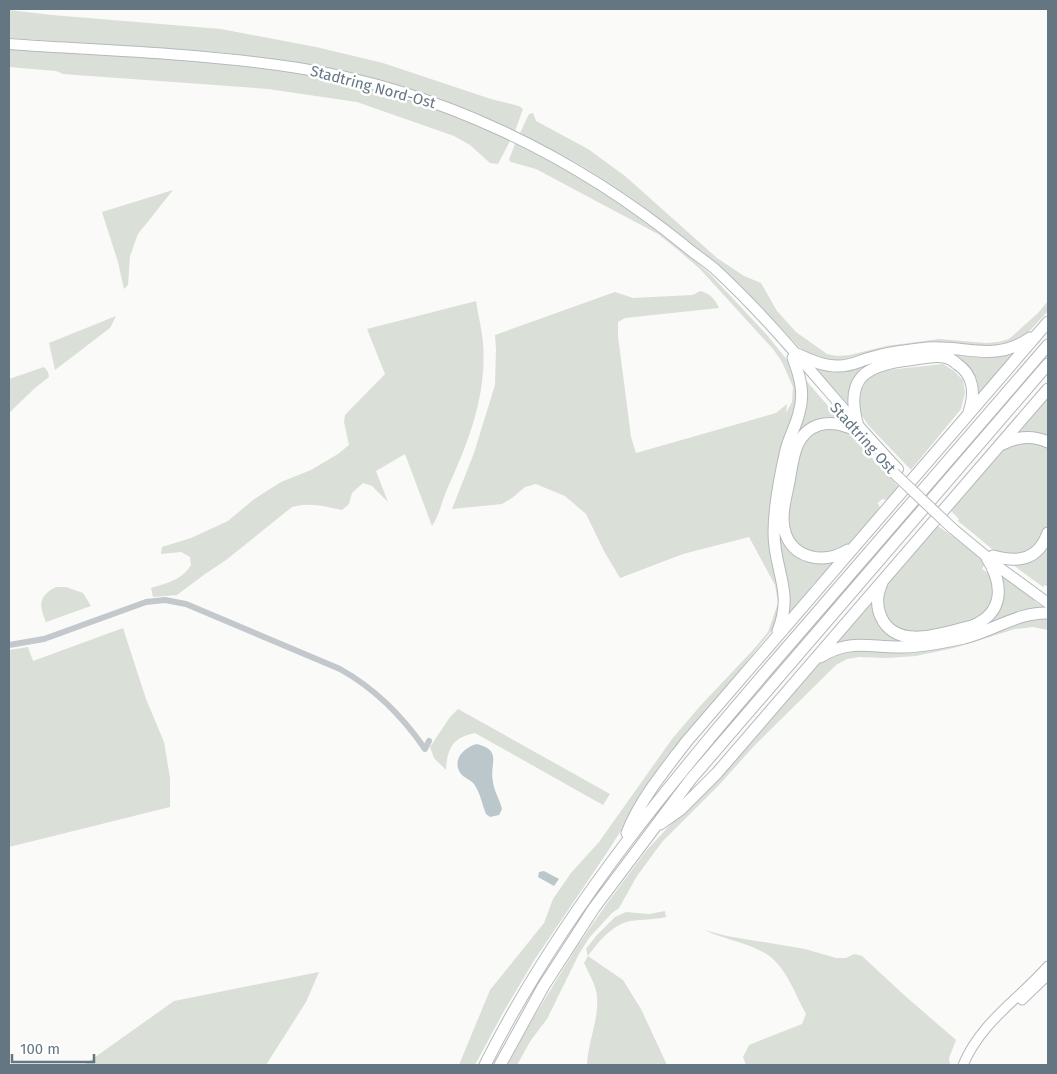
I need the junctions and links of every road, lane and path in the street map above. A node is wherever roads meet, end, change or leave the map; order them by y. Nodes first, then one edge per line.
1 (9, 44) edge
2 (1048, 322) edge
3 (1040, 332) junction
4 (1048, 345) edge
5 (795, 356) junction
6 (1048, 364) edge
7 (1048, 389) edge
8 (967, 416) junction
9 (857, 428) junction
10 (1048, 442) edge
11 (999, 446) junction
12 (1048, 533) edge
13 (854, 547) junction
14 (990, 557) junction
15 (884, 578) junction
16 (1048, 596) edge
17 (1048, 603) edge
18 (1048, 614) edge
19 (773, 640) junction
20 (9, 645) edge
21 (812, 662) junction
22 (429, 741) dead end
23 (651, 831) junction
24 (621, 849) junction
25 (1048, 966) edge
26 (1048, 976) edge
27 (485, 1065) edge
28 (500, 1065) edge
29 (963, 1065) edge
30 (968, 1065) edge

1 - 5 highway, Stadtring Nord-Ost
2 - 3 highway
3 - 5 highway
3 - 8 highway
4 - 24 highway
5 - 9 highway, Stadtring Ost
5 - 19 highway
6 - 23 highway
7 - 11 highway
8 - 9 highway
8 - 13 highway
9 - 13 highway
9 - 14 highway, Stadtring Ost, bridge
10 - 11 highway
11 - 15 highway
12 - 14 highway
13 - 19 highway
14 - 15 highway
14 - 16 highway, Stadtring Ost
14 - 17 highway, Stadtring Ost
15 - 21 highway
18 - 21 highway
19 - 24 highway
20 - 22 street
21 - 23 highway
23 - 28 highway
24 - 27 highway
25 - 29 main road
26 - 30 main road

